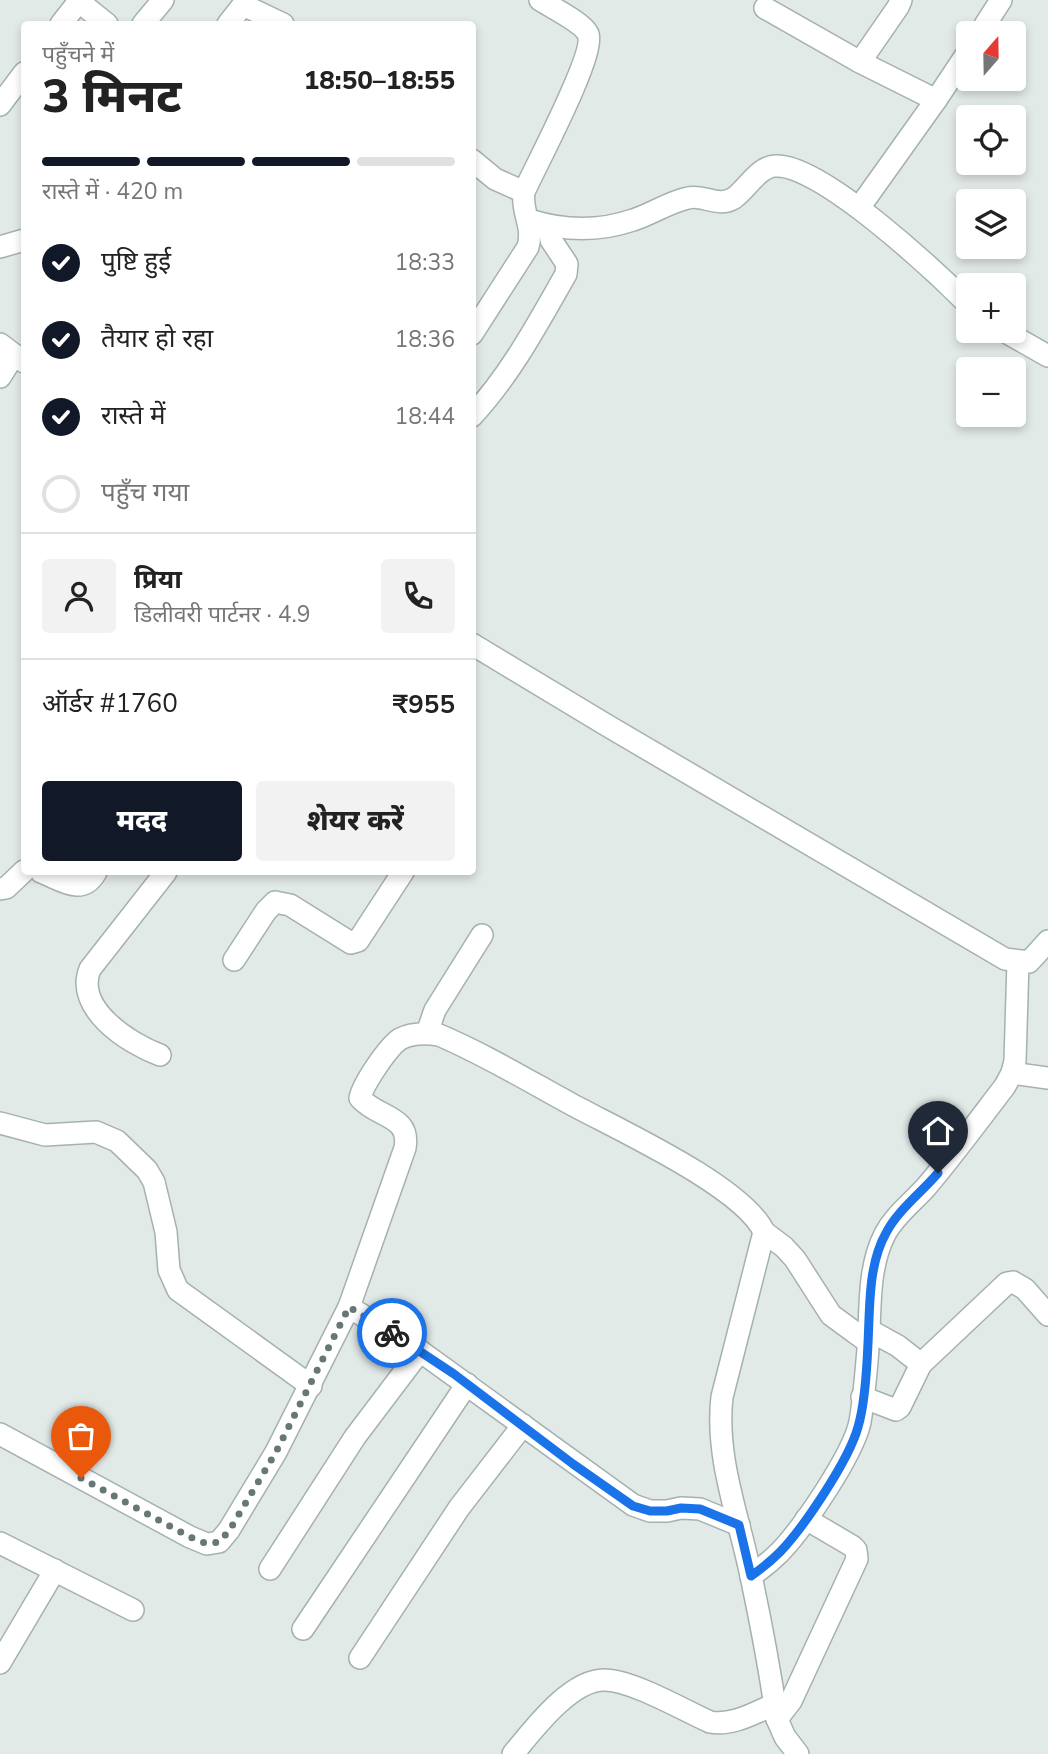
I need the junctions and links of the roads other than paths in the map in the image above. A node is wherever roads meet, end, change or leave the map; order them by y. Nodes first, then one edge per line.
1 (79, 0) edge
2 (163, 0) edge
3 (901, 0) edge
4 (1001, 0) edge
5 (245, 2) edge
6 (547, 2) edge
7 (765, 8) dead end
8 (63, 21) edge
9 (104, 21) edge
10 (146, 21) edge
11 (230, 21) edge
12 (279, 21) edge
13 (988, 21) edge
14 (860, 62) junction
15 (956, 70) edge
16 (21, 78) edge
17 (936, 100) junction
18 (0, 105) edge
19 (476, 163) edge
20 (524, 192) junction
21 (859, 208) junction
22 (529, 220) junction
23 (550, 227) junction
24 (21, 241) edge
25 (0, 247) edge
26 (956, 293) edge
27 (476, 328) edge
28 (1025, 343) edge
29 (13, 354) edge
30 (1048, 356) edge
31 (0, 377) edge
32 (476, 412) edge
33 (476, 646) edge
34 (21, 874) edge
35 (49, 875) edge
36 (94, 875) edge
37 (164, 875) edge
38 (401, 875) edge
39 (0, 889) edge
40 (482, 935) dead end
41 (1048, 941) edge
42 (234, 960) dead end
43 (1018, 962) junction
44 (427, 1033) junction
45 (160, 1055) dead end
46 (1012, 1073) junction
47 (1048, 1078) edge
48 (0, 1123) edge
49 (764, 1232) junction
50 (349, 1307) junction
51 (1048, 1315) edge
52 (869, 1336) junction
53 (420, 1351) junction
54 (921, 1364) junction
55 (467, 1384) junction
56 (311, 1386) junction
57 (862, 1397) junction
58 (523, 1425) junction
59 (0, 1434) edge
60 (806, 1519) junction
61 (739, 1525) junction
62 (0, 1543) edge
63 (270, 1569) dead end
64 (55, 1570) junction
65 (751, 1576) junction
66 (133, 1610) dead end
67 (303, 1629) dead end
68 (360, 1658) dead end
69 (0, 1663) edge
70 (776, 1711) junction
71 (513, 1754) edge
72 (799, 1754) edge

1 - 8 street
1 - 9 street
2 - 10 street
3 - 14 street
4 - 13 street
5 - 11 street
5 - 12 street
6 - 20 street
7 - 14 street
14 - 17 street
15 - 17 street
16 - 18 street
17 - 21 street
19 - 20 street
20 - 22 street
21 - 23 street
21 - 26 street
22 - 23 street
22 - 27 street
23 - 32 street
24 - 25 street
28 - 30 street
29 - 31 street
33 - 43 street
34 - 39 street
35 - 36 street
37 - 45 street
38 - 42 street
40 - 44 street
41 - 43 street
43 - 46 street
44 - 49 street
44 - 50 street
46 - 47 street
46 - 52 street
48 - 56 street
49 - 52 street
49 - 61 street
50 - 53 street
50 - 56 street
51 - 54 street
52 - 54 street
52 - 57 street
53 - 55 street
53 - 63 street
54 - 57 street
55 - 58 street
55 - 67 street
56 - 59 street
57 - 60 street
58 - 61 street
58 - 68 street
60 - 65 street
60 - 70 street
61 - 65 street
62 - 64 street
64 - 66 street
64 - 69 street
65 - 70 street
70 - 71 street
70 - 72 street

